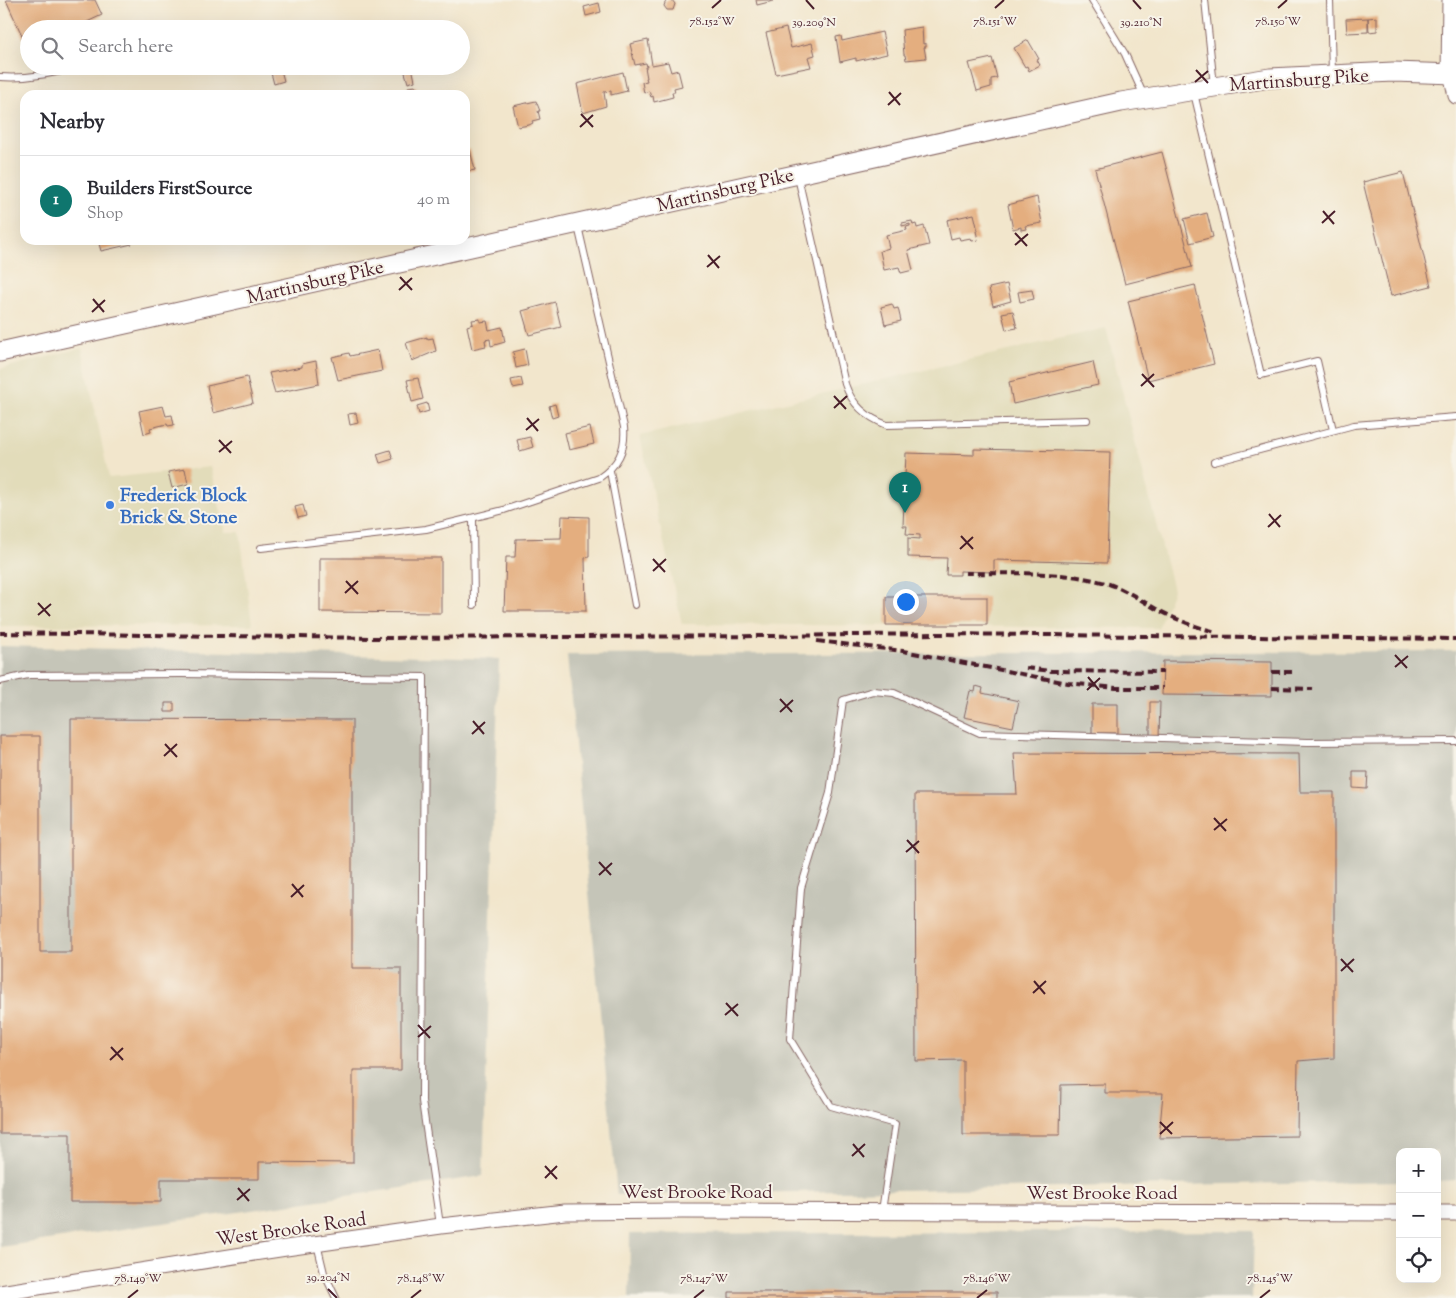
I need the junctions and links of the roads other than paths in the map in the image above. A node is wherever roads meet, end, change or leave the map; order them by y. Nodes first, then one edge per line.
1 (1092, 0) edge
2 (1205, 0) edge
3 (1330, 0) edge
4 (1452, 0) edge
5 (1332, 74) junction
6 (1454, 74) edge
7 (42, 75) edge
8 (0, 77) edge
9 (1214, 86) junction
10 (1193, 89) junction
11 (1456, 96) edge
12 (1145, 97) junction
13 (797, 173) junction
14 (577, 222) junction
15 (0, 352) edge
16 (1456, 417) edge
17 (1087, 420) dead end
18 (1333, 430) junction
19 (1214, 462) dead end
20 (610, 470) junction
21 (473, 518) junction
22 (261, 548) dead end
23 (474, 605) dead end
24 (634, 605) dead end
25 (0, 681) edge
26 (1456, 741) edge
27 (882, 1211) junction
28 (1396, 1213) edge
29 (1441, 1213) edge
30 (1456, 1213) edge
31 (440, 1226) junction
32 (316, 1244) junction
33 (0, 1294) edge
34 (336, 1298) edge

1 - 12 lane
2 - 9 lane
3 - 5 lane
4 - 6 main road
5 - 6 main road, Martinsburg Pike
5 - 9 main road, Martinsburg Pike
6 - 11 street
7 - 8 lane
9 - 10 main road, Martinsburg Pike
10 - 12 main road, Martinsburg Pike
10 - 18 lane
12 - 13 main road, Martinsburg Pike
13 - 14 main road, Martinsburg Pike
13 - 17 lane
14 - 15 main road, Martinsburg Pike
14 - 20 lane
16 - 18 lane
18 - 19 lane
20 - 21 lane
20 - 24 lane
21 - 22 lane
21 - 23 lane
25 - 31 lane
26 - 27 lane
27 - 28 street, West Brooke Road
27 - 31 street, West Brooke Road
29 - 30 street
31 - 32 street, West Brooke Road
32 - 33 street, West Brooke Road
32 - 34 lane

